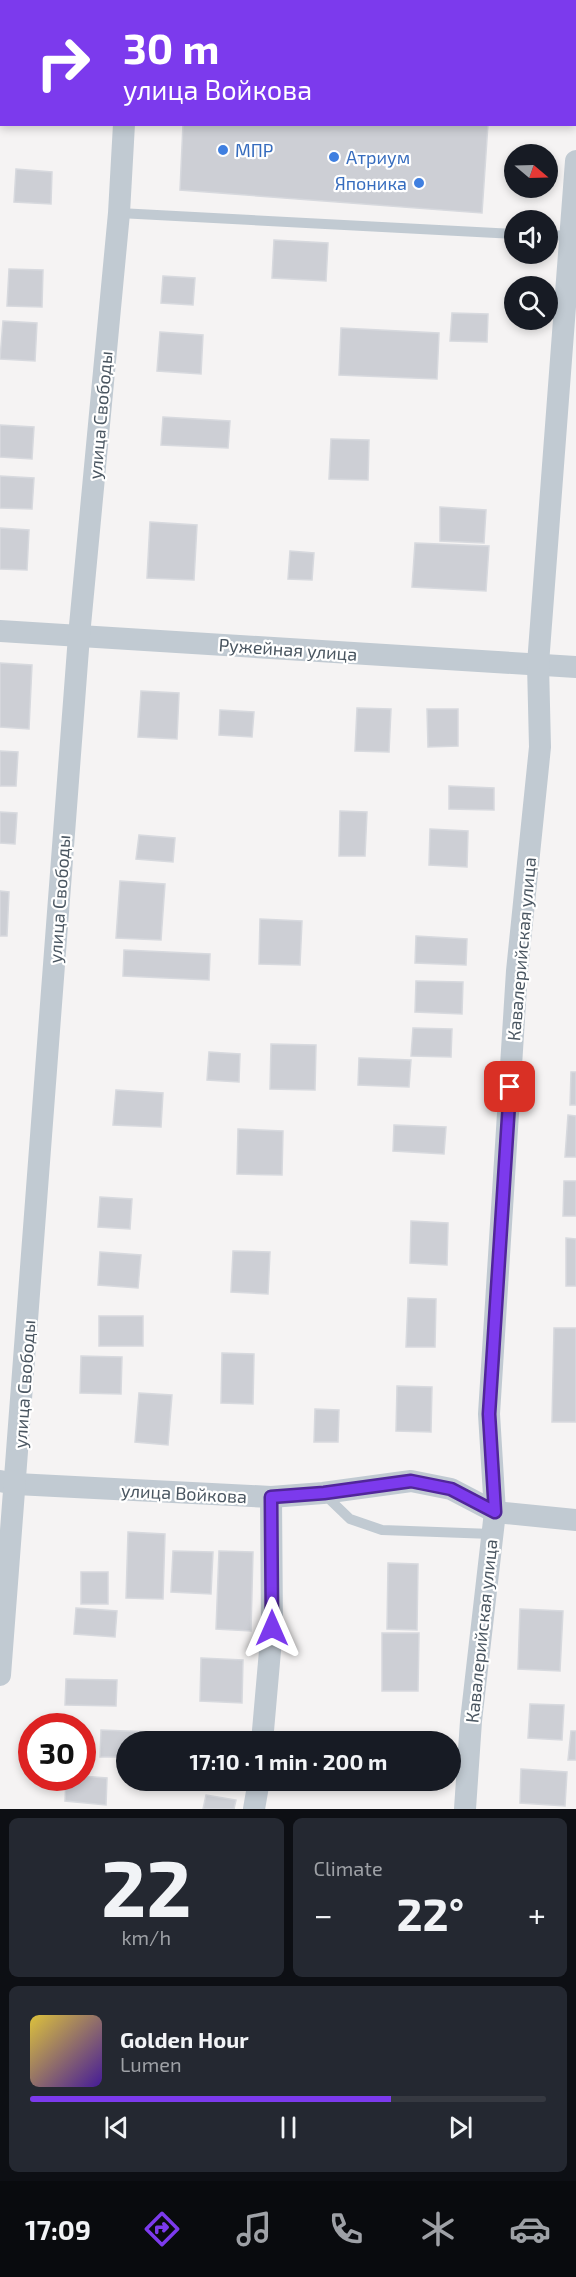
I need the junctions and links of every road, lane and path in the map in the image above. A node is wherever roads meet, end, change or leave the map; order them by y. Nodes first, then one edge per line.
1 (124, 126) edge
2 (576, 161) edge
3 (119, 213) junction
4 (504, 233) edge
5 (558, 235) edge
6 (571, 236) junction
7 (0, 631) edge
8 (79, 636) junction
9 (538, 664) junction
10 (576, 667) edge
11 (8, 1483) edge
12 (324, 1493) junction
13 (271, 1497) junction
14 (576, 1520) edge
15 (493, 1523) junction
16 (0, 1675) edge
17 (263, 1731) edge
18 (257, 1791) edge
19 (254, 1809) edge
20 (465, 1809) edge

1 - 3 street, улица Свободы
2 - 6 street, Кавалерийская улица
3 - 4 lane
3 - 8 street, улица Свободы
5 - 6 lane
6 - 9 street, Кавалерийская улица
7 - 8 street, Ружейная улица
8 - 9 street, Ружейная улица
8 - 11 street, улица Свободы
9 - 10 street, Ружейная улица
9 - 15 street, Кавалерийская улица
11 - 13 street, улица Войкова
11 - 16 street, улица Свободы
12 - 13 street, улица Войкова
12 - 15 lane
12 - 15 street, улица Войкова
13 - 17 street
14 - 15 street, улица Войкова
15 - 20 street, Кавалерийская улица
18 - 19 street

